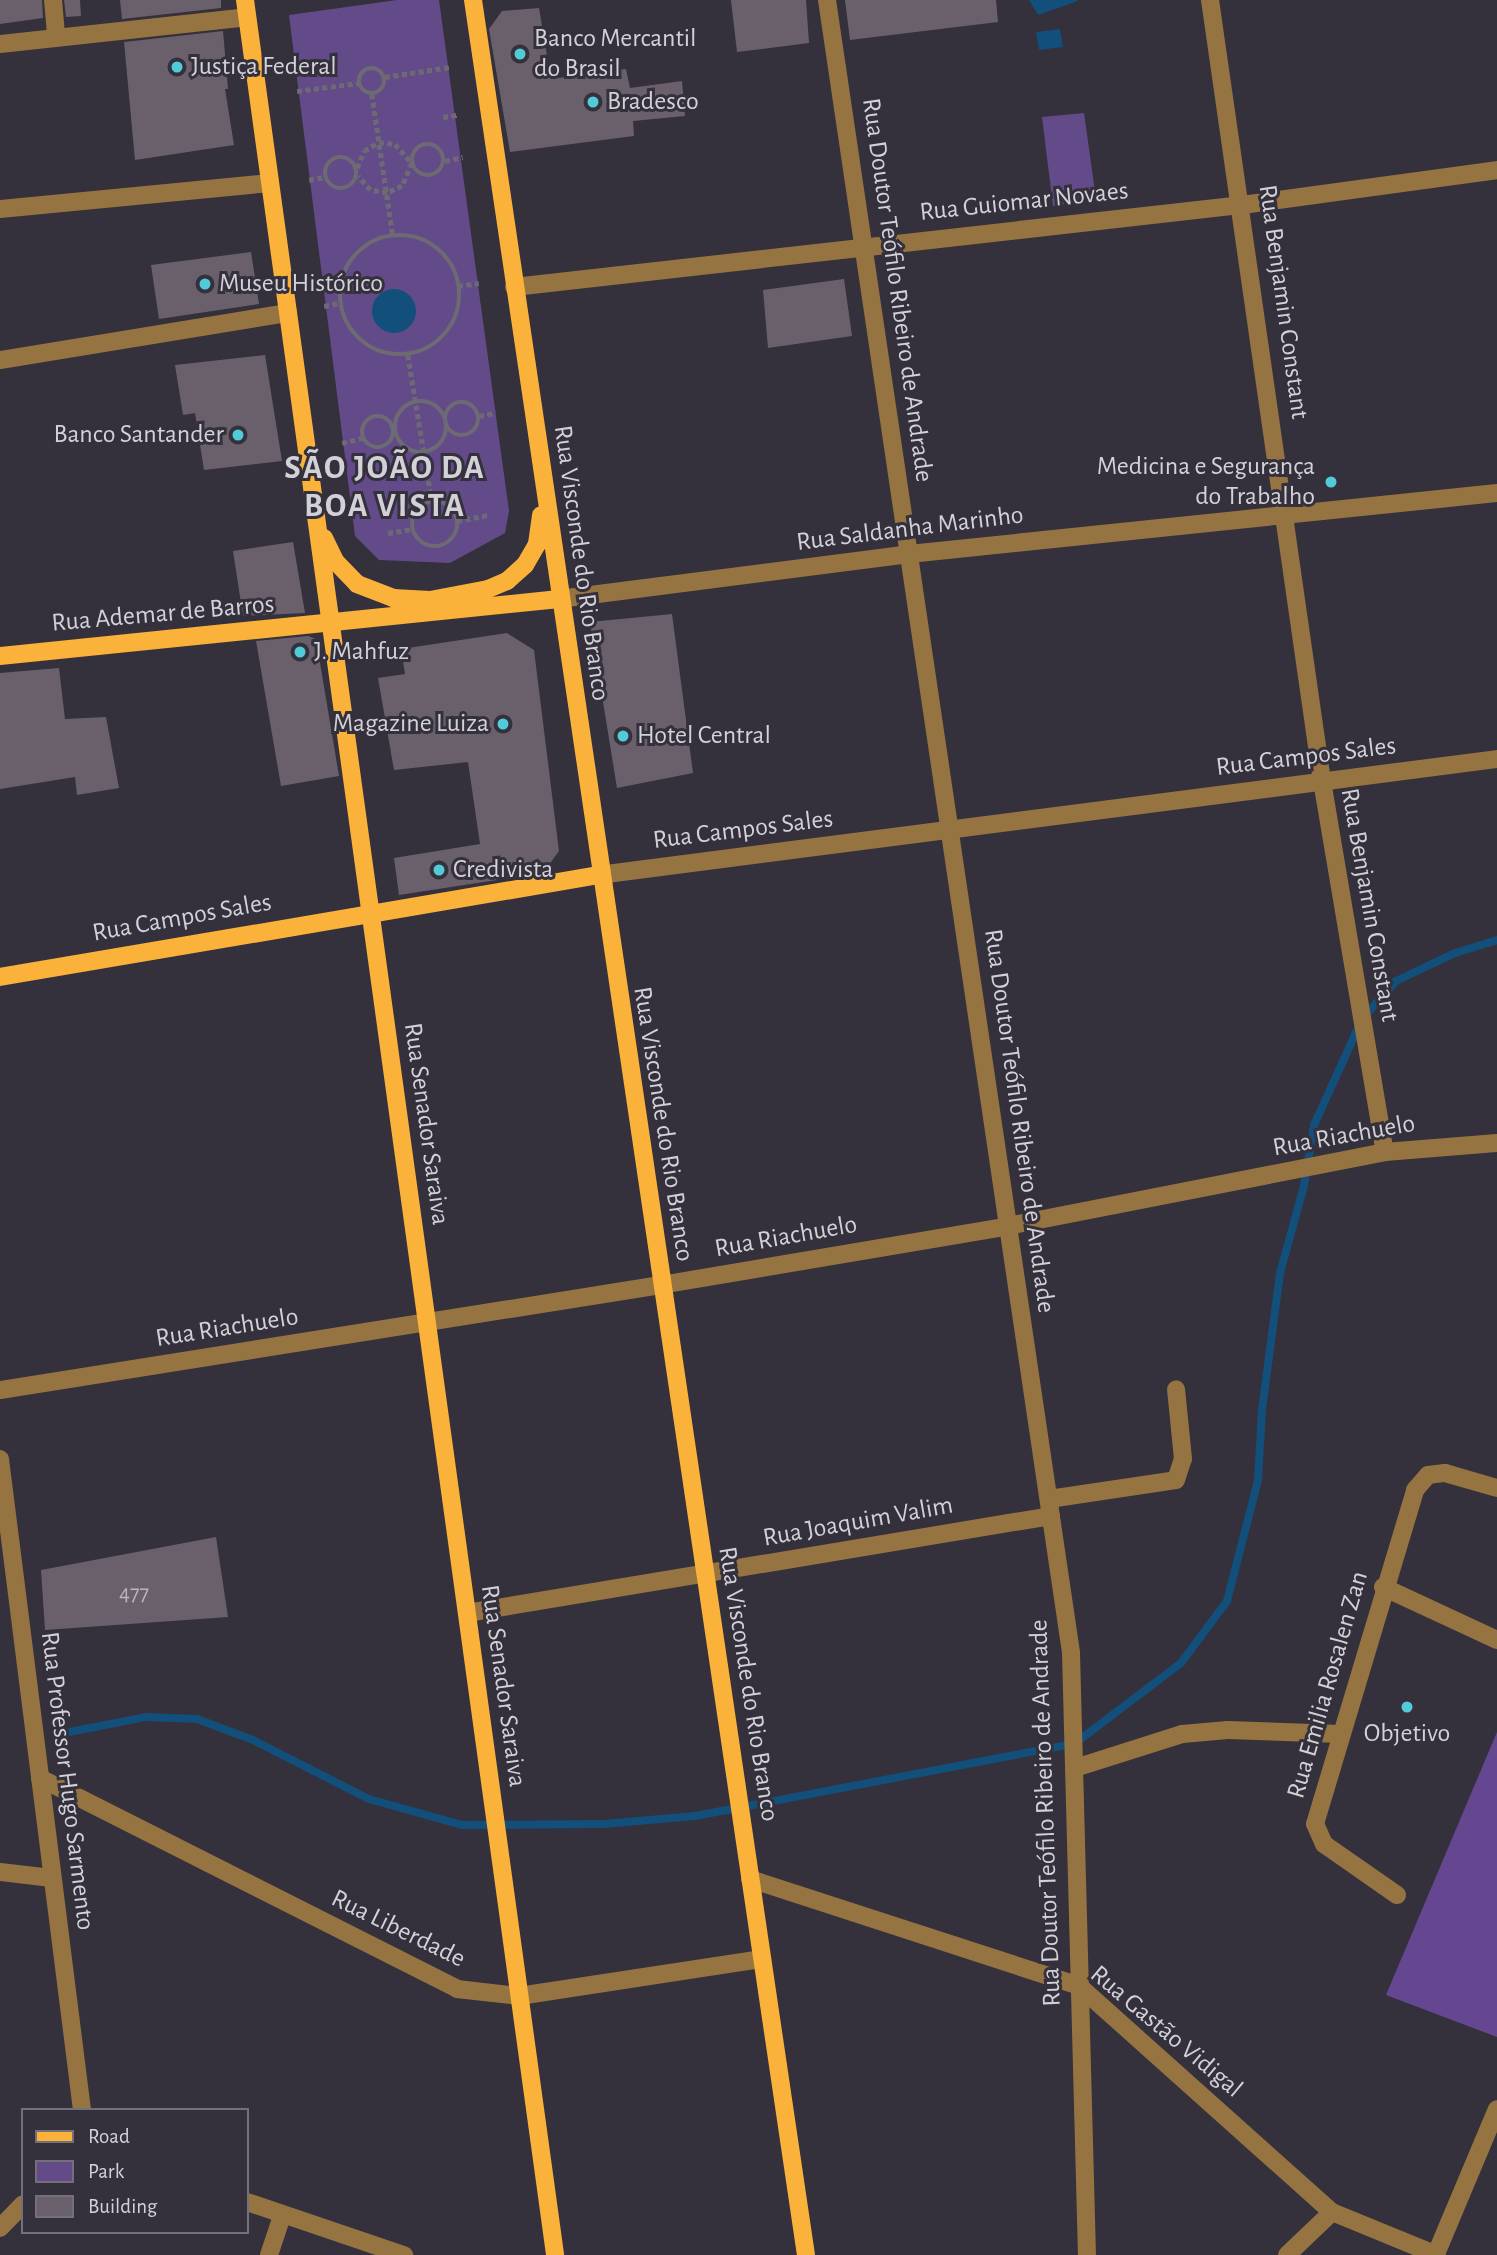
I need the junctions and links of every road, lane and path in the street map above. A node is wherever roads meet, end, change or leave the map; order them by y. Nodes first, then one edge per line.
1 (53, 0) edge
2 (473, 0) edge
3 (827, 0) edge
4 (1210, 0) edge
5 (246, 8) edge
6 (56, 38) junction
7 (0, 44) edge
8 (450, 67) dead end
9 (385, 77) junction
10 (359, 83) junction
11 (297, 91) dead end
12 (372, 94) junction
13 (457, 115) dead end
14 (443, 117) dead end
15 (379, 142) junction
16 (463, 157) dead end
17 (445, 161) junction
18 (412, 163) junction
19 (357, 168) junction
20 (1497, 170) edge
21 (358, 176) junction
22 (325, 177) junction
23 (309, 180) dead end
24 (270, 183) junction
25 (387, 193) junction
26 (1242, 205) junction
27 (0, 209) edge
28 (393, 236) junction
29 (864, 246) junction
30 (479, 282) dead end
31 (458, 286) junction
32 (514, 287) junction
33 (340, 303) junction
34 (324, 306) dead end
35 (288, 313) junction
36 (408, 355) junction
37 (0, 360) edge
38 (415, 401) junction
39 (496, 413) dead end
40 (479, 416) junction
41 (445, 418) junction
42 (395, 431) junction
43 (362, 438) junction
44 (342, 443) dead end
45 (423, 453) junction
46 (544, 490) junction
47 (1497, 493) edge
48 (432, 502) junction
49 (488, 515) dead end
50 (1287, 515) junction
51 (457, 521) junction
52 (318, 526) junction
53 (412, 529) junction
54 (388, 533) dead end
55 (909, 554) junction
56 (559, 598) junction
57 (331, 625) junction
58 (0, 656) edge
59 (1497, 759) edge
60 (1322, 781) junction
61 (950, 830) junction
62 (599, 875) junction
63 (370, 911) junction
64 (0, 977) edge
65 (1497, 1143) edge
66 (1385, 1152) junction
67 (1008, 1226) junction
68 (661, 1285) junction
69 (427, 1324) junction
70 (1176, 1388) dead end
71 (0, 1390) edge
72 (0, 1459) edge
73 (1497, 1488) edge
74 (1050, 1507) junction
75 (704, 1575) junction
76 (1382, 1587) junction
77 (467, 1613) junction
78 (1497, 1640) edge
79 (1341, 1734) junction
80 (1075, 1760) junction
81 (40, 1778) junction
82 (0, 1872) edge
83 (52, 1878) junction
84 (750, 1879) junction
85 (1397, 1895) dead end
86 (762, 1959) junction
87 (1079, 1986) junction
88 (520, 1996) junction
89 (82, 2108) edge
90 (1497, 2109) edge
91 (248, 2203) edge
92 (21, 2206) edge
93 (1332, 2212) junction
94 (282, 2217) junction
95 (0, 2228) edge
96 (268, 2255) edge
97 (404, 2255) edge
98 (555, 2255) edge
99 (806, 2255) edge
100 (1087, 2255) edge
101 (1287, 2255) edge
102 (1436, 2255) edge

1 - 6 street
2 - 32 main road, Rua Visconde do Rio Branco
3 - 29 street, Rua Doutor Teófilo Ribeiro de Andrade
4 - 26 street, Rua Benjamin Constant
5 - 6 street
5 - 24 main road, Rua Senador Saraiva
6 - 7 street
8 - 9 path
9 - 10 path
9 - 12 path
10 - 11 path
10 - 12 path
12 - 15 path
13 - 14 path
15 - 18 path
15 - 19 path
15 - 25 path
16 - 17 path
17 - 18 path
17 - 18 path
18 - 25 path
19 - 21 path
19 - 22 path
20 - 26 street, Rua Guiomar Novaes
21 - 22 path
21 - 25 path
22 - 23 path
24 - 27 street
24 - 35 main road, Rua Senador Saraiva
25 - 28 path
26 - 29 street, Rua Guiomar Novaes
26 - 50 street, Rua Benjamin Constant
28 - 31 path
28 - 33 path
29 - 32 street, Rua Guiomar Novaes
29 - 55 street, Rua Doutor Teófilo Ribeiro de Andrade
30 - 31 path
31 - 36 path
32 - 46 main road, Rua Visconde do Rio Branco
33 - 34 path
33 - 36 path
35 - 37 street
35 - 52 main road, Rua Senador Saraiva
36 - 38 path
38 - 41 path
38 - 42 path
38 - 45 path
39 - 40 path
40 - 41 path
40 - 41 path
41 - 45 path
42 - 43 path
42 - 43 path
42 - 45 path
43 - 44 path
45 - 48 path
46 - 52 main road
46 - 56 main road, Rua Visconde do Rio Branco
47 - 50 street, Rua Saldanha Marinho
48 - 51 path
48 - 53 path
49 - 51 path
50 - 55 street, Rua Saldanha Marinho
50 - 60 street, Rua Benjamin Constant
51 - 53 path
52 - 57 main road, Rua Senador Saraiva
53 - 54 path
55 - 56 street, Rua Saldanha Marinho
55 - 61 street, Rua Doutor Teófilo Ribeiro de Andrade
56 - 57 main road, Rua Saldanha Marinho
56 - 62 main road, Rua Visconde do Rio Branco
57 - 58 main road, Rua Ademar de Barros
57 - 63 main road, Rua Senador Saraiva
59 - 60 street, Rua Campos Sales
60 - 61 street, Rua Campos Sales
60 - 66 street, Rua Benjamin Constant
61 - 62 street, Rua Campos Sales
61 - 67 street, Rua Doutor Teófilo Ribeiro de Andrade
62 - 63 main road, Rua Campos Sales
62 - 68 main road, Rua Visconde do Rio Branco
63 - 64 main road, Rua Campos Sales
63 - 69 main road, Rua Senador Saraiva
65 - 66 street, Rua Riachuelo
66 - 67 street, Rua Riachuelo
67 - 68 street, Rua Riachuelo
67 - 74 street, Rua Doutor Teófilo Ribeiro de Andrade
68 - 69 street, Rua Riachuelo
68 - 75 main road, Rua Visconde do Rio Branco
69 - 71 street, Rua Riachuelo
69 - 77 main road, Rua Senador Saraiva
70 - 74 street, Rua Joaquim Valim
72 - 81 street, Rua Professor Hugo Sarmento
73 - 76 street, Rua Emilia Rosalen Zan
74 - 75 street, Rua Joaquim Valim
74 - 80 street, Rua Doutor Teófilo Ribeiro de Andrade
75 - 77 street, Rua Joaquim Valim
75 - 84 main road, Rua Visconde do Rio Branco
76 - 78 street
76 - 79 street, Rua Emilia Rosalen Zan
77 - 88 main road, Rua Senador Saraiva
79 - 80 street
79 - 85 street, Rua Emilia Rosalen Zan
80 - 87 street, Rua Doutor Teófilo Ribeiro de Andrade
81 - 83 street, Rua Professor Hugo Sarmento
81 - 88 street, Rua Liberdade
82 - 83 street
83 - 89 street, Rua Professor Hugo Sarmento
84 - 86 main road, Rua Visconde do Rio Branco
84 - 87 street, Rua Gastão Vidigal
86 - 88 street, Rua Liberdade
86 - 99 main road, Rua Visconde do Rio Branco
87 - 93 street, Rua Gastão Vidigal
87 - 100 street, Rua Doutor Teófilo Ribeiro de Andrade
88 - 98 main road, Rua Senador Saraiva
90 - 102 street
91 - 94 street
92 - 95 street
93 - 101 street
93 - 102 street, Rua Gastão Vidigal
94 - 96 street
94 - 97 street

